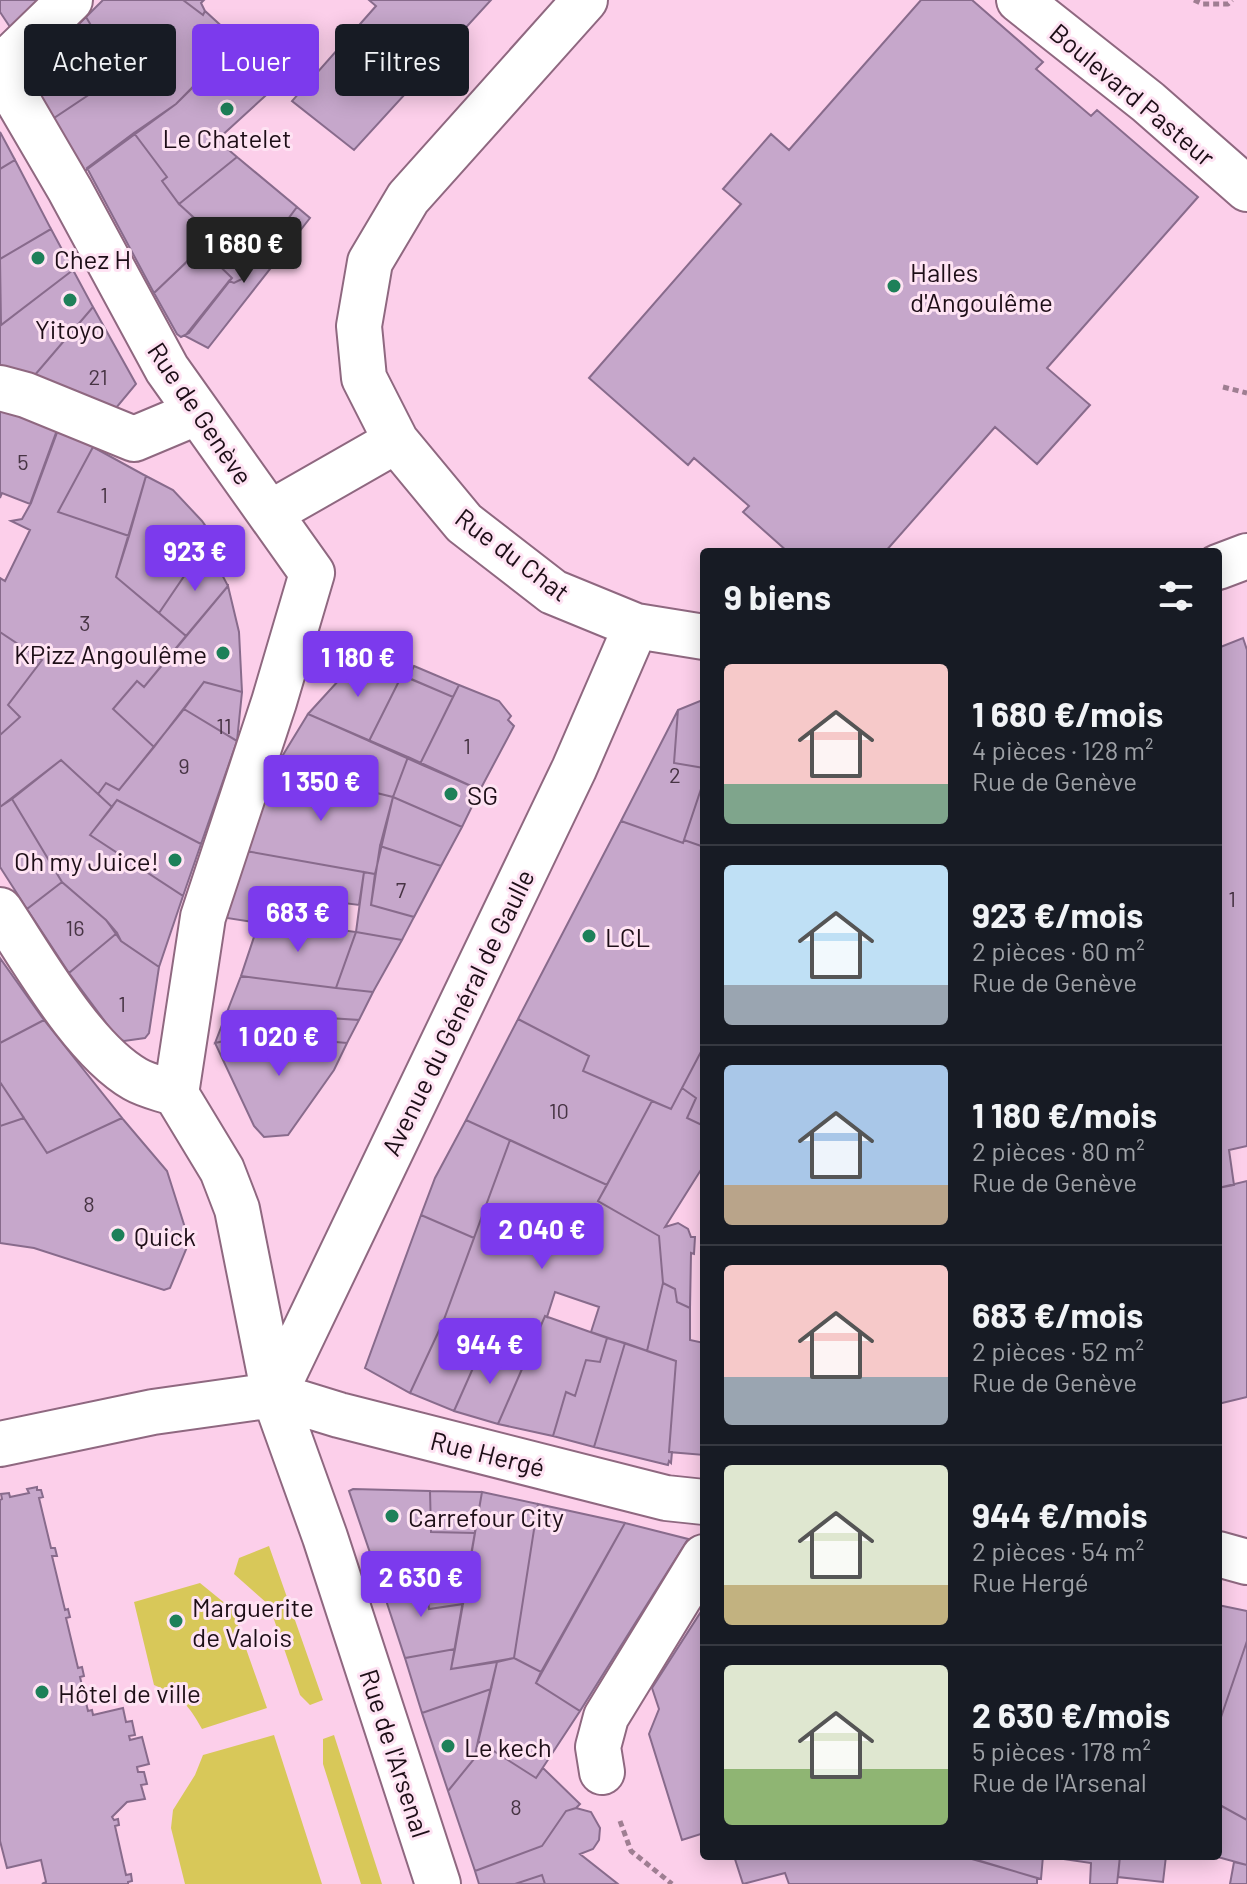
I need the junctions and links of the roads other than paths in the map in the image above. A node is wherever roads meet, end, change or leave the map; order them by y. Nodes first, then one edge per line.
1 (70, 0) edge
2 (585, 0) edge
3 (1019, 0) edge
4 (0, 69) edge
5 (1247, 189) edge
6 (0, 388) edge
7 (196, 413) junction
8 (396, 441) junction
9 (270, 513) junction
10 (1247, 556) edge
11 (1222, 565) edge
12 (636, 626) junction
13 (700, 636) edge
14 (0, 910) edge
15 (176, 1094) junction
16 (274, 1395) junction
17 (0, 1444) edge
18 (700, 1502) edge
19 (1222, 1555) edge
20 (1247, 1562) edge
21 (700, 1564) edge
22 (602, 1772) road end
23 (438, 1884) edge

1 - 4 street
2 - 8 street, Rue du Chat
3 - 5 street, Boulevard Pasteur
4 - 7 street, Rue de Genève
6 - 7 street
7 - 9 street, Rue de Genève
8 - 9 street
8 - 12 street, Rue du Chat
9 - 15 street, Rue de Genève
10 - 11 street
12 - 13 street, Rue du Chat
12 - 16 street, Avenue du Général de Gaulle
14 - 15 street
15 - 16 street, Rue de l'Arsenal
16 - 17 street
16 - 18 street, Rue Hergé
16 - 23 street, Rue de l'Arsenal
19 - 20 street
21 - 22 street

